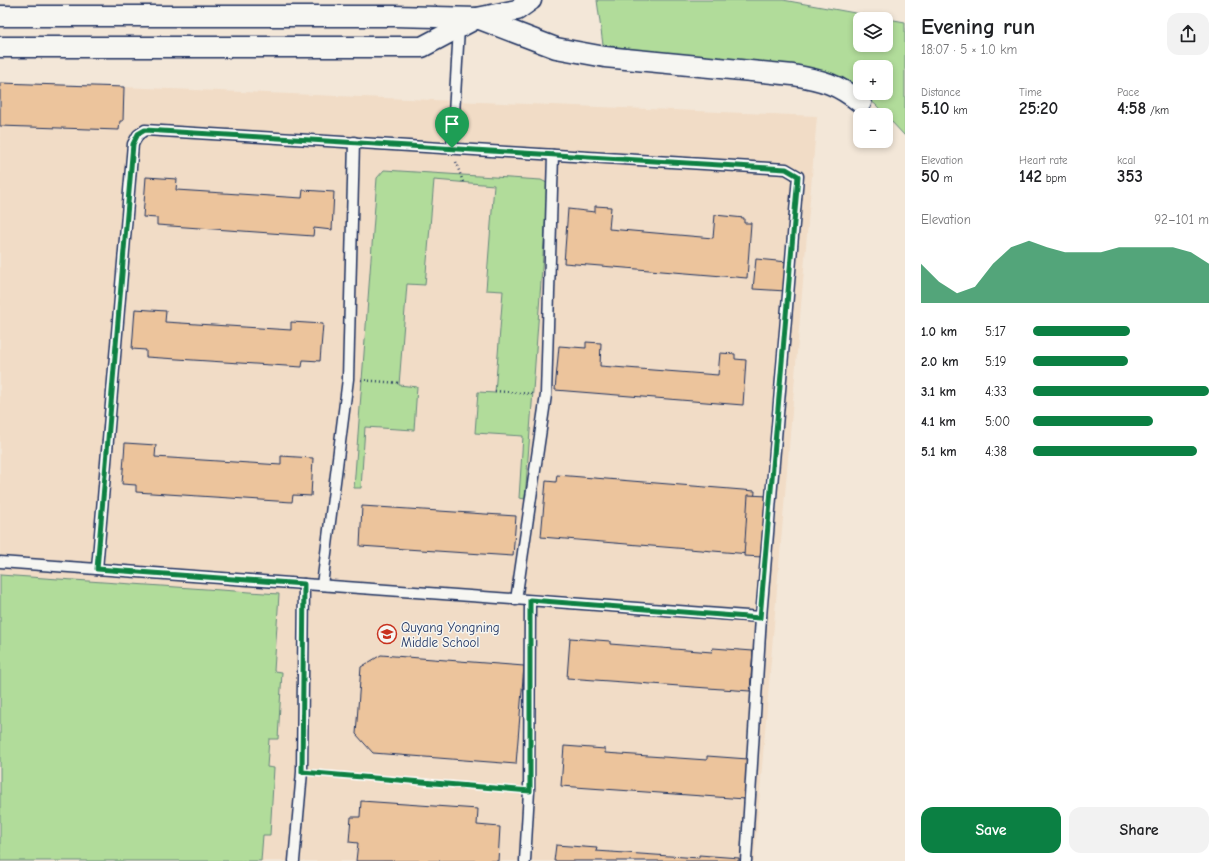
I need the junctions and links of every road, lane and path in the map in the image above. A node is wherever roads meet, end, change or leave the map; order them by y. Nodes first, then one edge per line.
1 (516, 3) edge
2 (0, 16) edge
3 (477, 18) junction
4 (459, 28) junction
5 (0, 47) edge
6 (861, 103) dead end
7 (354, 142) junction
8 (452, 148) junction
9 (553, 155) junction
10 (463, 182) dead end
11 (348, 379) junction
12 (400, 383) dead end
13 (495, 391) dead end
14 (546, 395) junction
15 (0, 562) edge
16 (97, 569) junction
17 (304, 584) junction
18 (322, 585) junction
19 (516, 600) junction
20 (530, 600) junction
21 (760, 618) junction
22 (302, 772) junction
23 (530, 791) junction
24 (294, 861) edge
25 (525, 861) edge
26 (746, 861) edge

1 - 3 street
2 - 3 street
3 - 4 street
3 - 6 street
4 - 5 street
4 - 8 lane
7 - 8 lane
7 - 11 lane
7 - 16 lane
8 - 9 lane
8 - 10 path
9 - 14 lane
9 - 21 lane
11 - 12 path
11 - 18 lane
13 - 14 path
14 - 19 lane
15 - 16 lane
16 - 17 lane
17 - 18 lane
17 - 22 lane
18 - 19 lane
19 - 20 lane
20 - 21 lane
20 - 23 lane
21 - 26 lane
22 - 23 path
22 - 24 lane
23 - 25 lane

